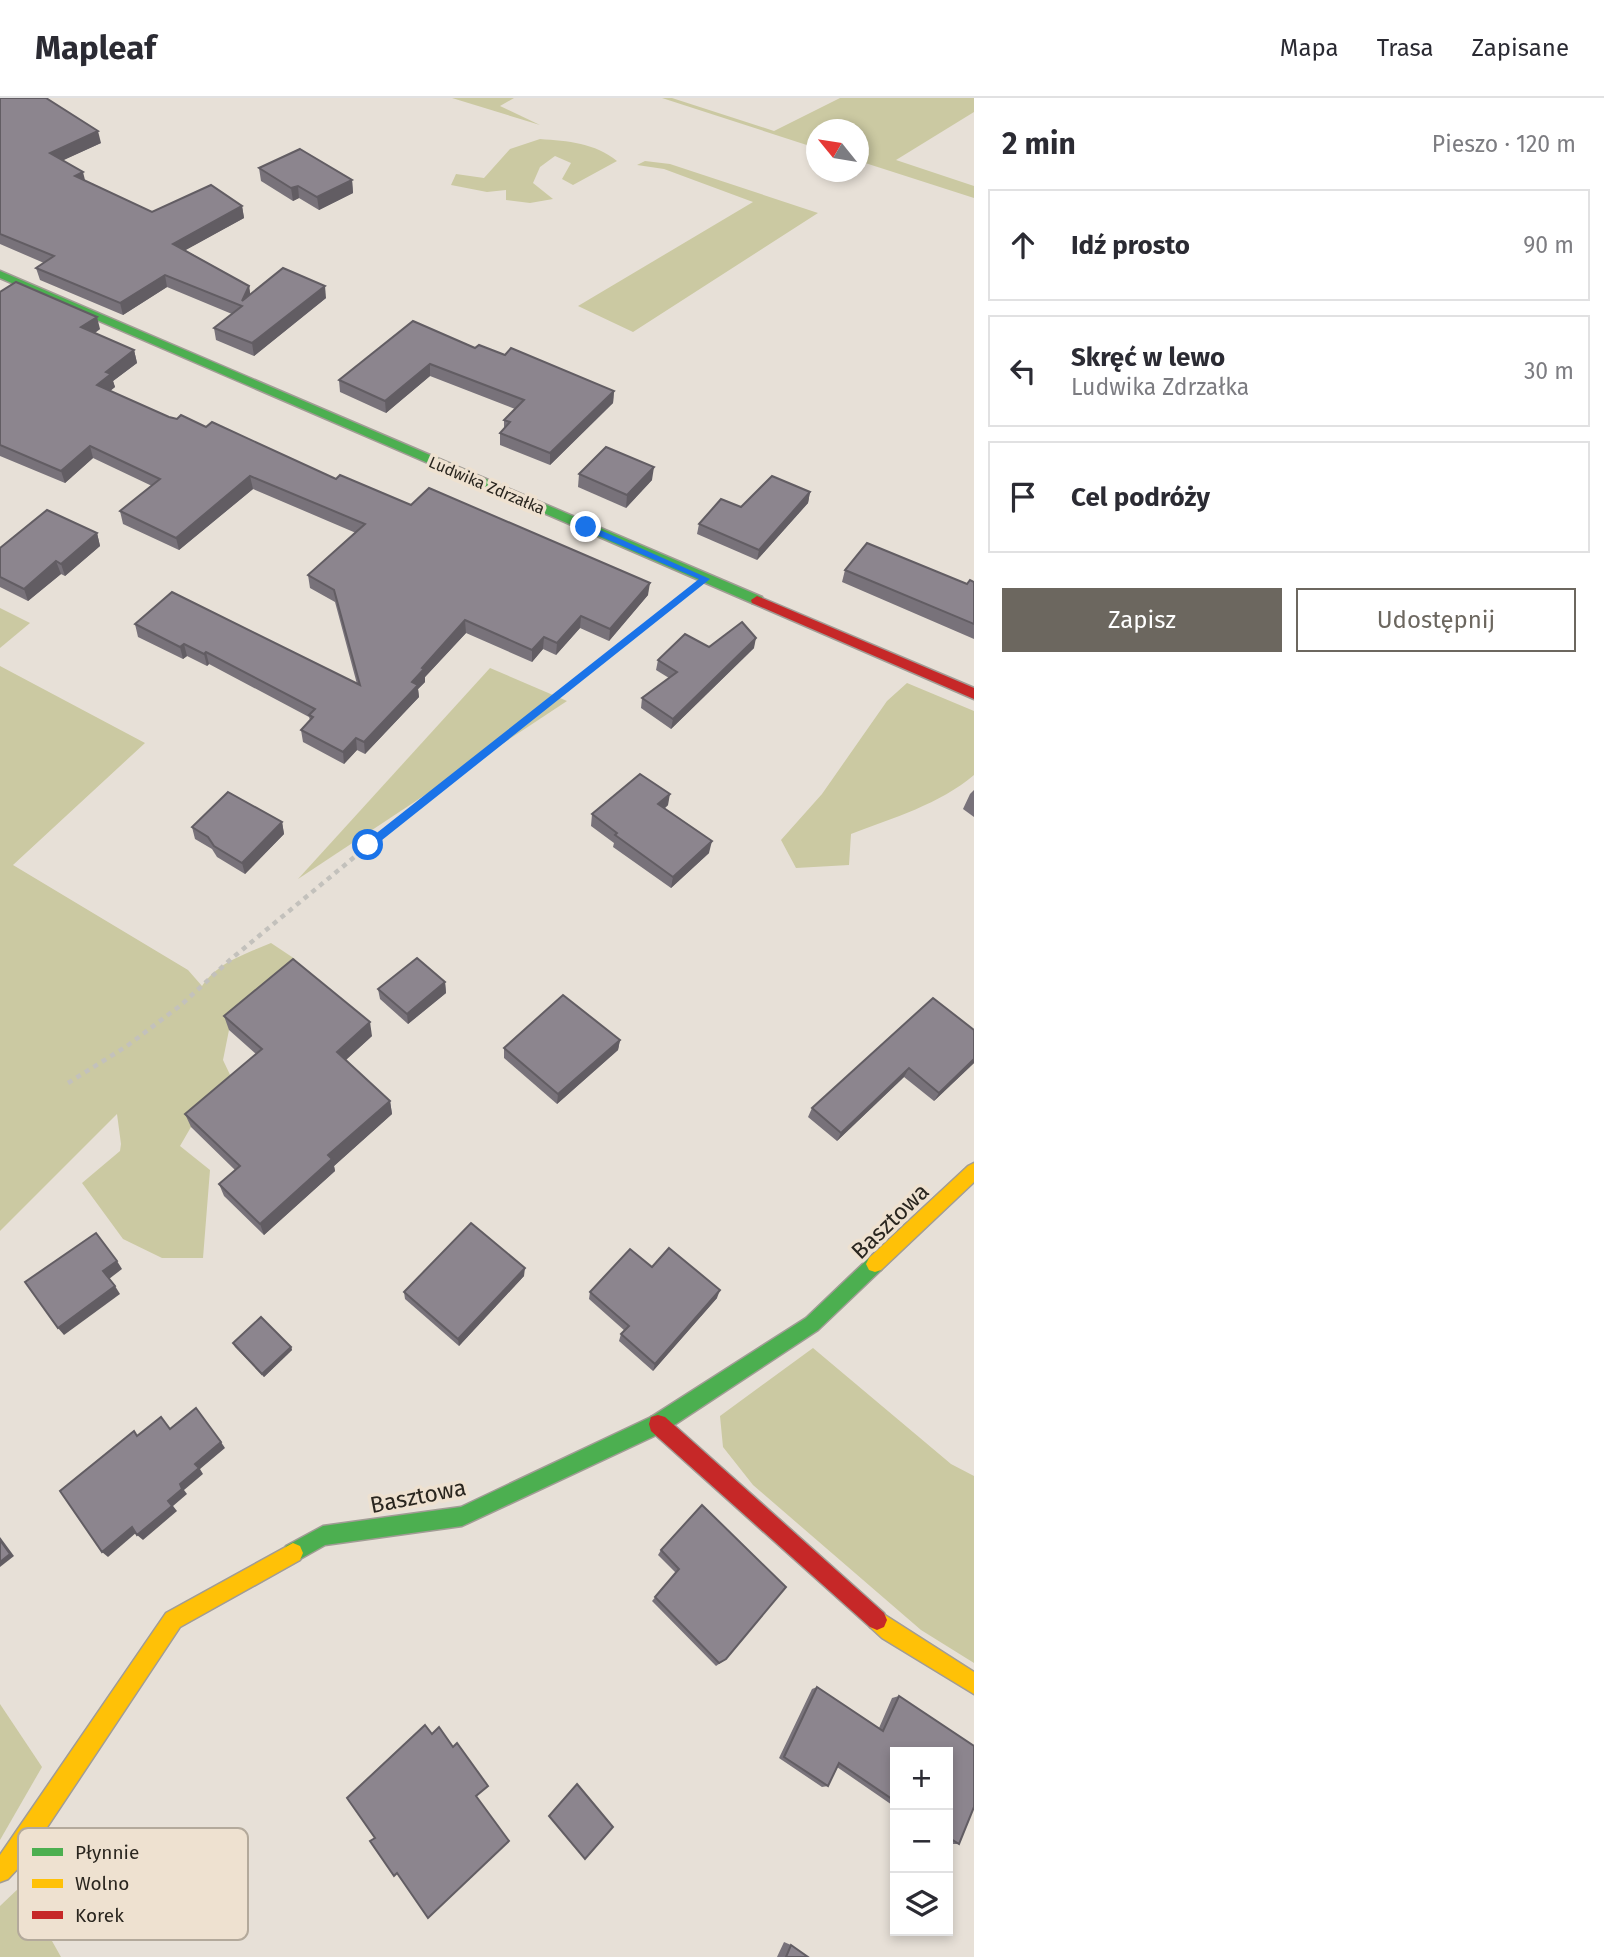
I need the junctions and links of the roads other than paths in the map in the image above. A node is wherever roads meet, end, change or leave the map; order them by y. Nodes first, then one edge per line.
1 (0, 274) edge
2 (974, 694) edge
3 (974, 1171) edge
4 (658, 1424) junction
5 (974, 1684) edge
6 (33, 1828) edge
7 (18, 1851) edge
8 (0, 1871) edge

1 - 2 street, Ludwika Zdrzałka
3 - 4 street, Basztowa
4 - 5 street
4 - 6 street, Basztowa
7 - 8 street, Basztowa

